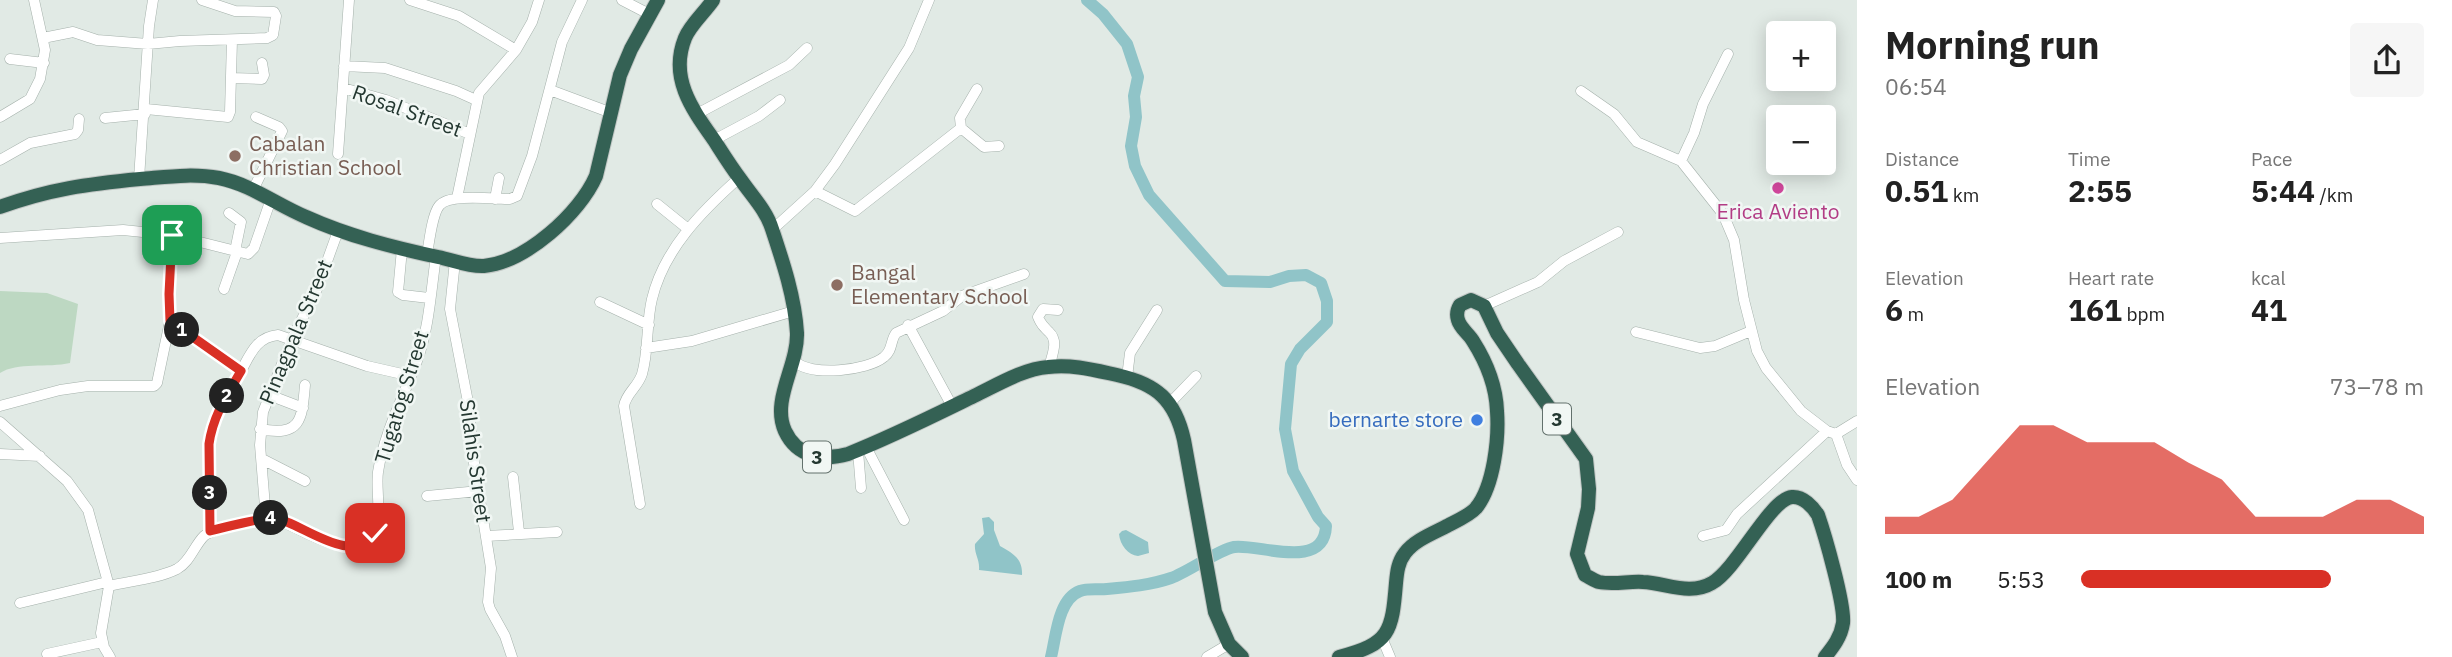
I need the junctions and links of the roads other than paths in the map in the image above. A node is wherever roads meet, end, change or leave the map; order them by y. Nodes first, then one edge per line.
1 (34, 0) edge
2 (153, 0) edge
3 (202, 0) edge
4 (349, 0) edge
5 (410, 0) edge
6 (582, 0) edge
7 (622, 0) edge
8 (658, 0) edge
9 (713, 0) edge
10 (929, 0) edge
11 (538, 1) edge
12 (649, 14) junction
13 (43, 38) junction
14 (232, 40) junction
15 (148, 44) junction
16 (807, 48) dead end
17 (516, 50) junction
18 (1728, 54) dead end
19 (10, 59) dead end
20 (262, 63) dead end
21 (44, 64) junction
22 (344, 66) junction
23 (231, 78) junction
24 (343, 88) junction
25 (977, 89) dead end
26 (550, 90) junction
27 (1581, 90) dead end
28 (476, 100) junction
29 (780, 100) dead end
30 (145, 112) junction
31 (610, 112) junction
32 (695, 115) junction
33 (0, 117) edge
34 (256, 117) dead end
35 (105, 118) dead end
36 (79, 119) dead end
37 (961, 128) junction
38 (470, 134) junction
39 (714, 140) junction
40 (999, 146) dead end
41 (338, 154) dead end
42 (0, 160) edge
43 (1681, 161) junction
44 (499, 178) dead end
45 (739, 178) junction
46 (139, 179) junction
47 (253, 190) junction
48 (815, 191) junction
49 (457, 198) junction
50 (495, 199) junction
51 (271, 200) junction
52 (657, 204) dead end
53 (0, 207) edge
54 (229, 213) dead end
55 (688, 229) junction
56 (772, 230) junction
57 (338, 231) junction
58 (1618, 232) dead end
59 (172, 235) junction
60 (0, 238) edge
61 (402, 248) junction
62 (236, 251) junction
63 (431, 256) junction
64 (455, 261) junction
65 (1024, 274) dead end
66 (224, 289) dead end
67 (429, 298) junction
68 (600, 302) dead end
69 (1484, 306) junction
70 (1058, 310) dead end
71 (1157, 310) dead end
72 (794, 311) junction
73 (170, 321) junction
74 (649, 325) junction
75 (908, 325) junction
76 (1751, 331) junction
77 (1636, 332) dead end
78 (291, 341) junction
79 (646, 348) junction
80 (794, 361) junction
81 (1049, 367) junction
82 (241, 371) junction
83 (411, 376) junction
84 (1196, 376) dead end
85 (1127, 377) junction
86 (305, 385) dead end
87 (269, 395) junction
88 (1170, 403) junction
89 (0, 406) edge
90 (952, 407) junction
91 (303, 408) junction
92 (1857, 421) edge
93 (0, 422) edge
94 (260, 429) junction
95 (1832, 432) junction
96 (862, 449) junction
97 (0, 454) edge
98 (40, 456) junction
99 (262, 459) junction
100 (513, 477) dead end
101 (1857, 480) edge
102 (305, 481) dead end
103 (861, 488) dead end
104 (479, 491) junction
105 (427, 496) dead end
106 (640, 505) dead end
107 (266, 519) junction
108 (904, 520) dead end
109 (210, 531) junction
110 (519, 532) junction
111 (557, 532) dead end
112 (486, 536) junction
113 (1703, 536) dead end
114 (108, 584) junction
115 (20, 603) dead end
116 (1382, 638) junction
117 (102, 642) junction
118 (1229, 644) junction
119 (47, 654) dead end
120 (1215, 656) edge
121 (110, 657) edge
122 (512, 657) edge
123 (1242, 657) edge
124 (1339, 657) edge
125 (1390, 657) edge
126 (1825, 657) edge

1 - 13 street
2 - 15 street
3 - 14 street
4 - 22 street
5 - 17 street
6 - 26 street
7 - 12 street
8 - 12 highway
9 - 32 highway, 3
10 - 48 street
11 - 17 street
12 - 31 highway
13 - 15 street
13 - 21 street
14 - 15 street
14 - 23 street
15 - 30 street
16 - 32 street
17 - 28 street
18 - 43 street
19 - 21 street
20 - 23 street
21 - 33 street
22 - 24 street
22 - 28 street
23 - 30 street
24 - 38 street, Rosal Street
24 - 41 street
25 - 37 street
26 - 31 street
26 - 50 street
27 - 43 street
28 - 38 street
29 - 39 street
30 - 35 street
30 - 46 street
31 - 64 highway
32 - 39 highway, 3
34 - 47 street
36 - 42 street
37 - 40 street
37 - 48 street
38 - 49 street
39 - 45 highway, 3
43 - 76 street
44 - 50 street
45 - 55 street
45 - 56 highway, 3
46 - 47 highway
46 - 53 highway
47 - 51 highway
48 - 56 street
49 - 50 street
49 - 63 street, Tugatog Street
51 - 57 highway
51 - 62 street
52 - 55 street
54 - 62 street
55 - 74 street
56 - 72 highway, 3
57 - 61 highway
57 - 78 street, Pinagpala Street
58 - 69 street
59 - 60 street
59 - 62 street
59 - 73 street
61 - 63 highway
61 - 67 street
62 - 66 street
63 - 64 highway
63 - 67 street, Tugatog Street
64 - 104 street, Silahis Street
65 - 75 street
67 - 83 street, Tugatog Street
68 - 74 street
69 - 116 highway
69 - 126 highway, 3
70 - 81 street
71 - 85 street
72 - 79 street
72 - 80 highway, 3
73 - 82 street
73 - 89 street
74 - 79 street
75 - 80 street
75 - 90 street
76 - 77 street
76 - 95 street
78 - 82 street
78 - 83 street
78 - 87 street, Pinagpala Street
79 - 106 street
80 - 96 highway, 3
81 - 85 highway, 3
81 - 90 highway, 3
82 - 109 street
83 - 107 street, Tugatog Street
84 - 88 street
85 - 88 highway, 3
86 - 91 street
87 - 91 street
87 - 94 street, Pinagpala Street
88 - 118 highway
90 - 96 highway, 3
91 - 94 street
92 - 95 street
93 - 98 street
94 - 99 street, Pinagpala Street
95 - 101 street
95 - 113 street
96 - 103 street
96 - 108 street
97 - 98 street
98 - 114 street
99 - 102 street
99 - 107 street, Pinagpala Street
100 - 110 street
104 - 105 street
104 - 112 street, Silahis Street
107 - 109 street, Tugatog Street
109 - 114 street
110 - 111 street
110 - 112 street
112 - 122 street, Silahis Street
114 - 115 street
114 - 117 street
116 - 124 highway
116 - 125 street
117 - 119 street
117 - 121 street
118 - 120 street
118 - 123 highway

